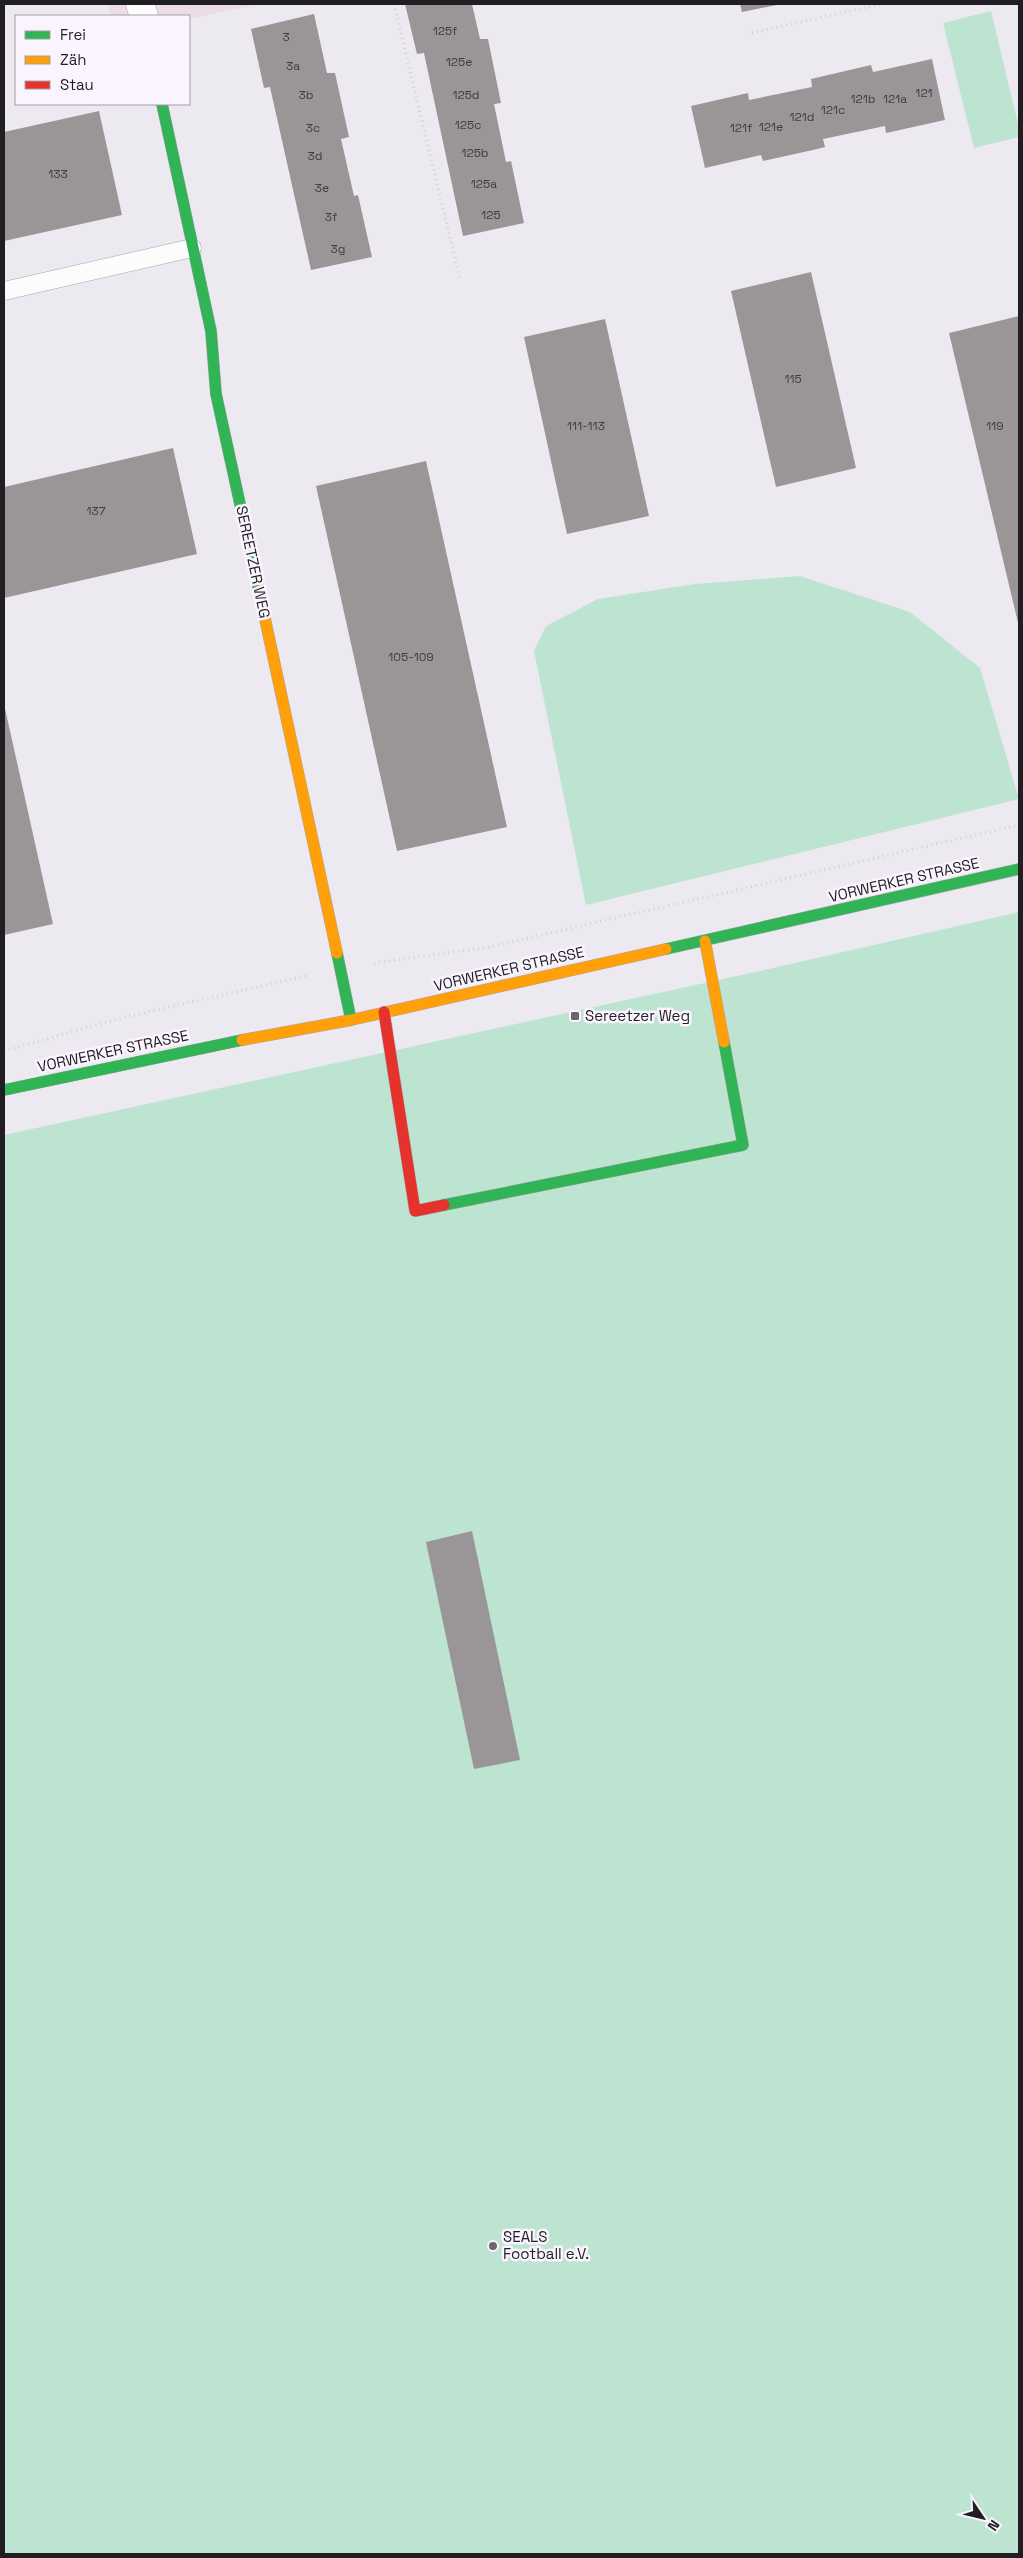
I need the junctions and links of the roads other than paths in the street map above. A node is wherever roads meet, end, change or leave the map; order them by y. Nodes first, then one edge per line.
1 (162, 105) edge
2 (192, 248) junction
3 (4, 291) edge
4 (1019, 869) edge
5 (705, 941) junction
6 (384, 1012) junction
7 (351, 1020) junction
8 (4, 1090) edge

1 - 2 street, SEREETZER WEG
2 - 3 lane
2 - 7 street, SEREETZER WEG
4 - 5 street, VORWERKER STRASSE
5 - 6 street, VORWERKER STRASSE
5 - 6 street
6 - 7 street, VORWERKER STRASSE
7 - 8 street, VORWERKER STRASSE

